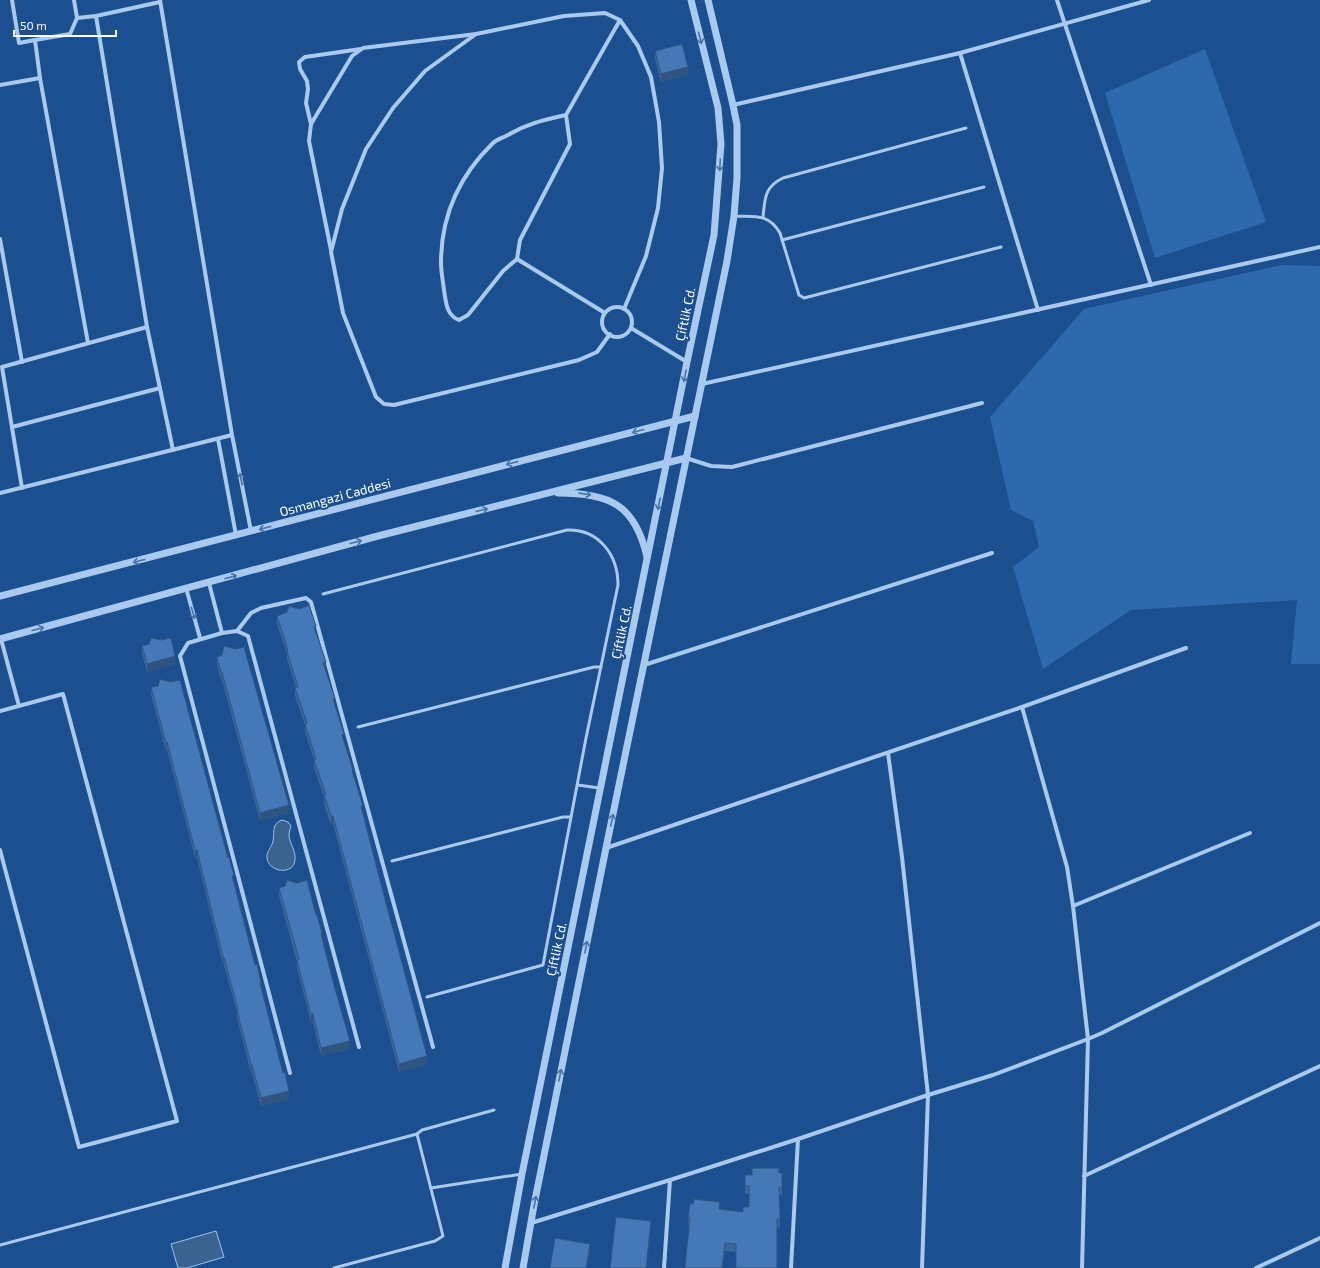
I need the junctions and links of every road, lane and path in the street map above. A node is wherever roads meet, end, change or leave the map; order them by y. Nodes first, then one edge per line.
1 (12, 0) edge
2 (74, 0) edge
3 (691, 0) edge
4 (708, 0) edge
5 (1057, 0) edge
6 (1149, 0) edge
7 (160, 1) edge
8 (96, 16) junction
9 (77, 18) junction
10 (620, 20) junction
11 (1066, 24) junction
12 (476, 34) junction
13 (35, 40) junction
14 (363, 48) junction
15 (960, 53) junction
16 (40, 78) junction
17 (0, 85) edge
18 (733, 105) junction
19 (566, 115) junction
20 (311, 124) junction
21 (966, 128) dead end
22 (984, 187) dead end
23 (734, 216) junction
24 (763, 217) junction
25 (0, 239) edge
26 (782, 240) junction
27 (1320, 247) edge
28 (1001, 248) dead end
29 (331, 252) junction
30 (516, 259) junction
31 (1151, 284) junction
32 (624, 309) junction
33 (1038, 310) junction
34 (605, 313) junction
35 (147, 327) junction
36 (630, 328) junction
37 (610, 334) junction
38 (88, 343) junction
39 (22, 362) junction
40 (687, 362) junction
41 (702, 384) junction
42 (160, 388) junction
43 (982, 403) dead end
44 (695, 416) junction
45 (676, 421) junction
46 (12, 427) junction
47 (232, 435) junction
48 (218, 439) junction
49 (173, 450) junction
50 (686, 458) junction
51 (668, 462) junction
52 (22, 488) junction
53 (0, 493) edge
54 (546, 493) junction
55 (251, 532) junction
56 (236, 535) junction
57 (992, 553) dead end
58 (648, 560) junction
59 (209, 583) junction
60 (186, 588) junction
61 (323, 594) dead end
62 (0, 596) edge
63 (237, 631) junction
64 (222, 632) junction
65 (200, 638) junction
66 (0, 639) edge
67 (1186, 648) dead end
68 (644, 664) junction
69 (601, 667) junction
70 (19, 706) junction
71 (1022, 708) junction
72 (0, 711) edge
73 (358, 727) dead end
74 (888, 753) junction
75 (578, 785) junction
76 (601, 788) junction
77 (571, 817) junction
78 (1250, 833) dead end
79 (606, 848) junction
80 (0, 850) edge
81 (392, 861) dead end
82 (1073, 906) junction
83 (1320, 923) edge
84 (427, 997) dead end
85 (1088, 1039) junction
86 (359, 1047) dead end
87 (433, 1047) dead end
88 (1320, 1066) edge
89 (290, 1073) dead end
90 (928, 1095) junction
91 (494, 1110) dead end
92 (417, 1134) junction
93 (798, 1139) junction
94 (522, 1174) junction
95 (1084, 1176) junction
96 (670, 1180) junction
97 (431, 1188) junction
98 (531, 1223) junction
99 (1320, 1238) edge
100 (0, 1244) edge
101 (334, 1268) edge
102 (505, 1268) edge
103 (523, 1268) edge
104 (664, 1268) edge
105 (790, 1268) edge
106 (922, 1268) edge
107 (1082, 1268) edge
108 (1256, 1268) edge

1 - 13 street
2 - 9 street
3 -> 40 street, Çiftlik Cd.
4 - 18 street
5 - 11 street
6 - 11 street
7 - 8 street
7 - 47 street
8 - 9 street
8 - 35 street
9 - 13 street
10 - 12 street
10 - 19 street
10 - 32 street
11 - 15 street
11 - 31 street
12 - 14 street
12 - 29 street
13 - 16 street
14 - 20 street
14 - 20 street
15 - 18 street
15 - 33 street
16 - 17 street
16 - 38 street
18 - 23 street
19 - 30 street
19 - 30 street
20 - 29 street
21 - 24 lane
22 - 26 lane
23 - 24 lane
23 - 41 street
24 - 26 lane
25 - 39 street
26 - 28 lane
27 - 31 street
29 - 37 street
30 - 34 street
31 - 33 street
32 - 34 street
32 - 36 street
33 - 41 street
34 - 37 street
35 - 38 street
35 - 42 street
36 - 37 street
36 - 40 street
38 - 39 street
39 - 46 street
40 -> 45 street, Çiftlik Cd.
41 - 44 street
42 - 46 street
42 - 49 street
43 - 50 street
44 - 45 street, Osmangazi Caddesi
44 - 50 street
45 - 51 street, Çiftlik Cd.
45 -> 55 street, Osmangazi Caddesi
46 - 52 street
47 - 48 street
55 -> 47 street
48 - 49 street
48 - 56 street
49 - 52 street
50 - 51 street
50 - 68 street
51 - 54 street
51 -> 58 street, Çiftlik Cd.
52 - 53 street
54 -> 58 street
59 -> 54 street
55 - 56 street, Osmangazi Caddesi
56 -> 62 street, Osmangazi Caddesi
57 - 68 street
58 - 76 street, Çiftlik Cd.
59 - 60 street
59 - 64 street
60 -> 65 street
66 -> 60 street
61 - 69 lane
63 - 64 street
63 - 86 street
63 - 87 street
64 - 65 street
65 - 89 street
66 - 70 street
67 - 71 street
79 -> 68 street
69 - 73 lane
69 - 75 lane
70 - 72 street
70 - 80 street
71 - 74 street
71 - 82 street
74 - 79 street
74 - 90 street
75 - 76 lane
75 - 77 lane
76 - 94 street, Çiftlik Cd.
77 - 81 lane
77 - 84 lane
78 - 82 street
98 -> 79 street
82 - 85 street
83 - 85 street
85 - 90 street
85 - 95 street
88 - 95 street
90 - 93 street
90 - 106 street
91 - 92 lane
92 - 97 lane
92 - 100 lane
93 - 96 street
93 - 105 street
94 - 97 lane
94 - 102 street, Çiftlik Cd.
95 - 107 street
96 - 98 street
96 - 104 street
97 - 101 lane
98 - 103 street
99 - 108 street

